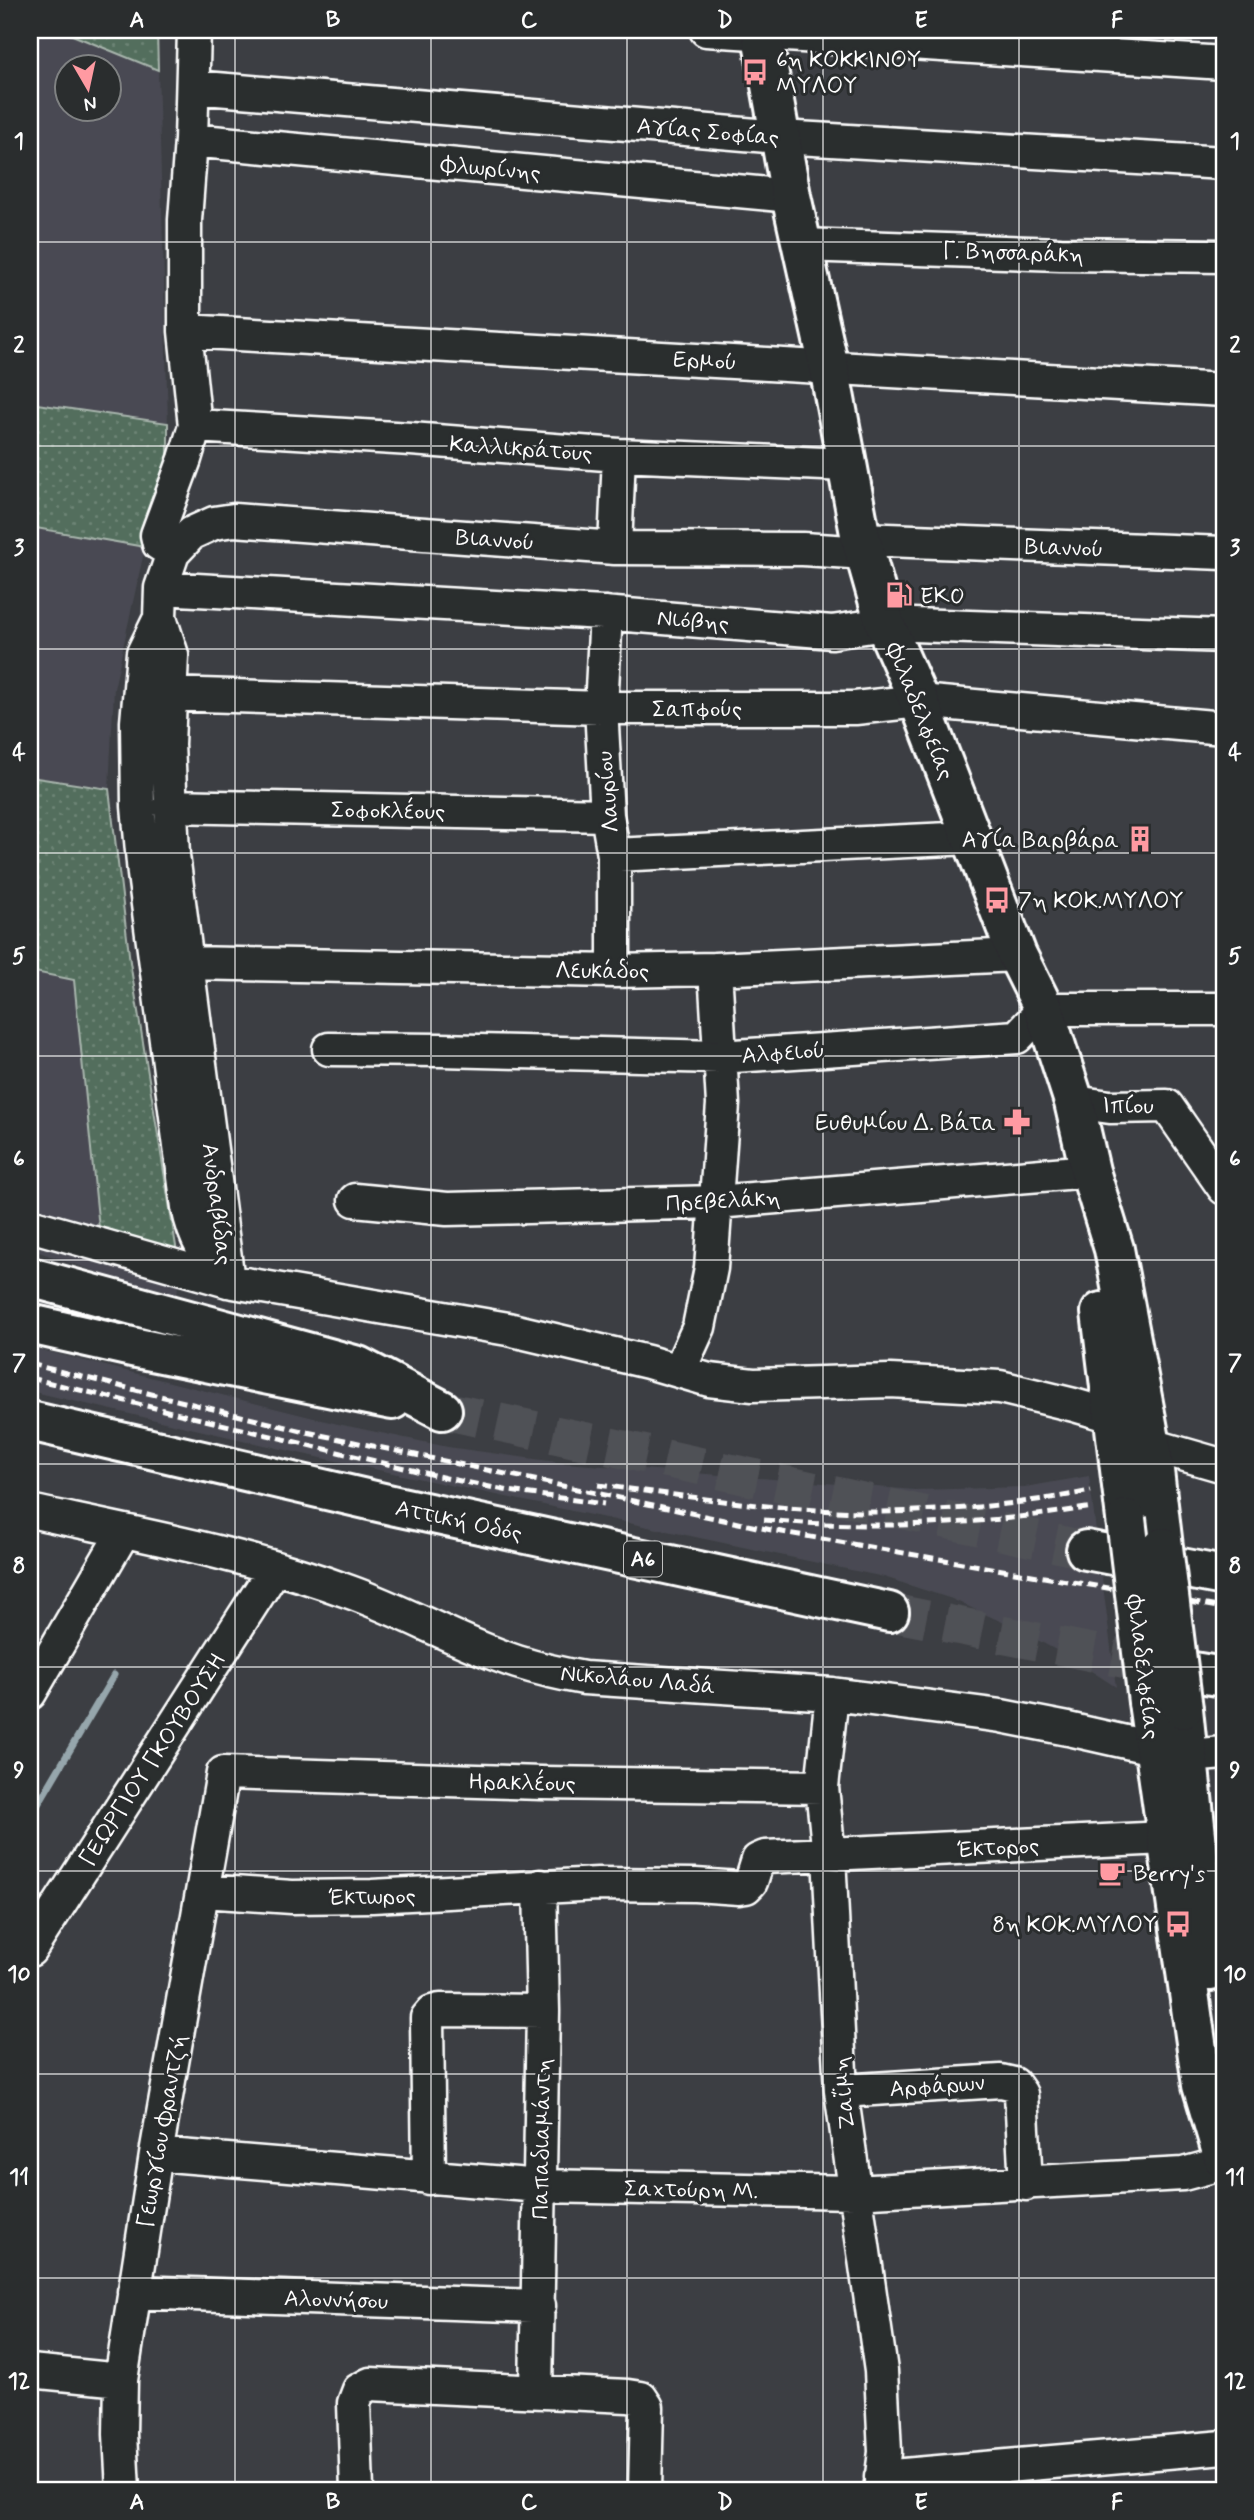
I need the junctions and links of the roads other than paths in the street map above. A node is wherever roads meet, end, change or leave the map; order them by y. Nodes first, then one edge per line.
1 (194, 30) edge
2 (706, 30) edge
3 (761, 31) edge
4 (1224, 63) edge
5 (193, 87) junction
6 (780, 137) junction
7 (191, 141) junction
8 (1224, 163) edge
9 (791, 196) junction
10 (802, 245) junction
11 (1224, 256) edge
12 (185, 331) junction
13 (829, 367) junction
14 (1224, 390) edge
15 (195, 426) junction
16 (620, 455) junction
17 (847, 465) junction
18 (864, 546) junction
19 (615, 548) junction
20 (173, 553) junction
21 (1224, 553) edge
22 (160, 603) junction
23 (606, 613) junction
24 (885, 624) junction
25 (1224, 636) edge
26 (169, 694) junction
27 (919, 701) junction
28 (601, 708) junction
29 (1224, 728) edge
30 (169, 806) junction
31 (607, 815) junction
32 (971, 838) junction
33 (614, 855) junction
34 (1017, 955) junction
35 (186, 963) junction
36 (715, 969) junction
37 (614, 971) junction
38 (1044, 1009) junction
39 (1224, 1009) edge
40 (329, 1049) dead end
41 (719, 1057) junction
42 (1074, 1102) junction
43 (1090, 1171) junction
44 (1224, 1188) edge
45 (355, 1200) dead end
46 (716, 1202) junction
47 (188, 1207) junction
48 (30, 1225) edge
49 (129, 1254) junction
50 (30, 1277) edge
51 (228, 1281) junction
52 (30, 1324) edge
53 (679, 1371) junction
54 (1115, 1417) junction
55 (30, 1421) edge
56 (1151, 1445) junction
57 (1224, 1466) edge
58 (30, 1511) edge
59 (1143, 1517) junction
60 (124, 1531) junction
61 (1086, 1550) tunnel mouth
62 (275, 1568) junction
63 (1224, 1576) edge
64 (889, 1612) tunnel mouth
65 (1187, 1671) tunnel mouth
66 (1224, 1677) edge
67 (30, 1693) edge
68 (832, 1694) junction
69 (1189, 1753) edge
70 (223, 1773) joint
71 (822, 1787) junction
72 (1166, 1838) junction
73 (829, 1856) junction
74 (540, 1886) junction
75 (203, 1891) junction
76 (30, 1950) edge
77 (542, 2011) junction
78 (841, 2091) junction
79 (1224, 2138) edge
80 (156, 2154) junction
81 (1224, 2161) edge
82 (429, 2178) junction
83 (1026, 2184) junction
84 (540, 2186) junction
85 (854, 2192) junction
86 (134, 2292) junction
87 (538, 2306) junction
88 (30, 2371) edge
89 (121, 2380) junction
90 (536, 2391) junction
91 (1224, 2447) edge
92 (881, 2484) edge
93 (124, 2490) edge
94 (357, 2490) edge
95 (645, 2490) edge

1 - 5 street
2 - 3 street
3 - 4 street
3 - 6 main road, Φιλαδελφείας
5 - 6 street, Αγίας Σοφίας
5 - 7 street
6 - 8 street, Αγίας Σοφίας
6 - 9 main road, Φιλαδελφείας
7 - 9 street, Φλωρίνης
7 - 12 street
9 - 10 main road, Φιλαδελφείας
10 - 11 street, Γ. Βησσαράκη
10 - 13 main road, Φιλαδελφείας
12 - 13 street, Ερμού
12 - 15 street
13 - 14 street, Ερμού
13 - 17 main road, Φιλαδελφείας
15 - 16 street, Καλλικράτους
15 - 20 street
16 - 17 street, Καλλικράτους
16 - 19 street
17 - 18 main road, Φιλαδελφείας
18 - 19 street, Βιαννού
18 - 21 street, Βιαννού
18 - 24 main road, Φιλαδελφείας
19 - 20 street, Βιαννού
20 - 22 street, Βιαννού
22 - 23 street, Νιόβης
22 - 26 street, Ανδραβίδας
22 - 47 street, Ανδραβίδας
23 - 24 street, Νιόβης
23 - 28 street, Λαυρίου
24 - 25 street, Νιόβης
24 - 27 main road, Φιλαδελφείας
26 - 28 street, Σαπφούς
26 - 30 street, Ανδραβίδας
27 - 28 street, Σαπφούς
27 - 29 street, Σαπφούς
27 - 32 main road, Φιλαδελφείας
28 - 31 street, Λαυρίου
30 - 31 street, Σοφοκλέους
30 - 35 street, Ανδραβίδας
31 - 33 street, Λαυρίου
32 - 33 street
32 - 34 main road, Φιλαδελφείας
33 - 37 street, Λαυρίου
34 - 36 street, Λευκάδος
34 - 38 main road, Φιλαδελφείας
35 - 37 street, Λευκάδος
35 - 51 street, Ανδραβίδας
36 - 37 street, Λευκάδος
36 - 41 street
38 - 39 street
38 - 41 street, Αλφειού
38 - 42 main road, Φιλαδελφείας
40 - 41 street, Αλφειού
41 - 46 street
42 - 43 main road, Φιλαδελφείας
42 - 44 street, Ιπίου
43 - 46 street, Πρεβελάκη
43 - 54 main road, Φιλαδελφείας
43 - 56 main road, Φιλαδελφείας
45 - 46 street, Πρεβελάκη
46 - 53 street
47 - 49 street
47 - 51 street, Ανδραβίδας
48 - 49 street
49 - 51 street
50 - 52 main road
51 - 53 street
53 - 54 street
54 - 56 street
54 - 59 main road, Φιλαδελφείας
55 - 64 main road, Αττική Οδός / Α6
56 - 57 street
56 - 59 main road, Φιλαδελφείας
58 - 60 street, Νικολάου Λαδά
59 - 69 main road, Φιλαδελφείας, bridge
60 - 62 street, Νικολάου Λαδά
60 - 67 street
61 - 63 main road
62 - 68 street, Νικολάου Λαδά
62 - 76 street, ΓΕΩΡΓΙΟΥ ΓΚΟΥΒΟΥΣΗ
65 - 66 main road
68 - 69 street, Νικολάου Λαδά
68 - 71 street, Ζαΐμη
69 - 72 main road, Φιλαδελφείας
69 - 79 main road, Φιλαδελφείας
70 - 71 street, Ηρακλέους
70 - 75 street, Γεωργίου Φραντζή
71 - 73 street, Ζαΐμη
72 - 73 street, Έκτορος
72 - 81 main road, Φιλαδελφείας
73 - 74 street, Έκτορος
73 - 78 street, Ζαΐμη
74 - 75 street, Έκτωρος
74 - 77 street, Παπαδιαμάντη
75 - 80 street, Γεωργίου Φραντζή
77 - 82 street
77 - 84 street, Παπαδιαμάντη
78 - 83 street, Αρφάρων
78 - 85 street, Ζαΐμη
80 - 82 street, Σαχτούρη Μ.
80 - 86 street, Γεωργίου Φραντζή
81 - 83 street, Σαχτούρη Μ.
82 - 84 street, Σαχτούρη Μ.
83 - 85 street, Σαχτούρη Μ.
84 - 85 street, Σαχτούρη Μ.
84 - 87 street, Παπαδιαμάντη
85 - 92 street, Ζαΐμη
86 - 87 street, Αλοννήσου
86 - 89 street, Γεωργίου Φραντζή
87 - 90 street, Παπαδιαμάντη
88 - 89 street
89 - 93 street, Γεωργίου Φραντζή
90 - 94 street
90 - 95 street
91 - 92 street

